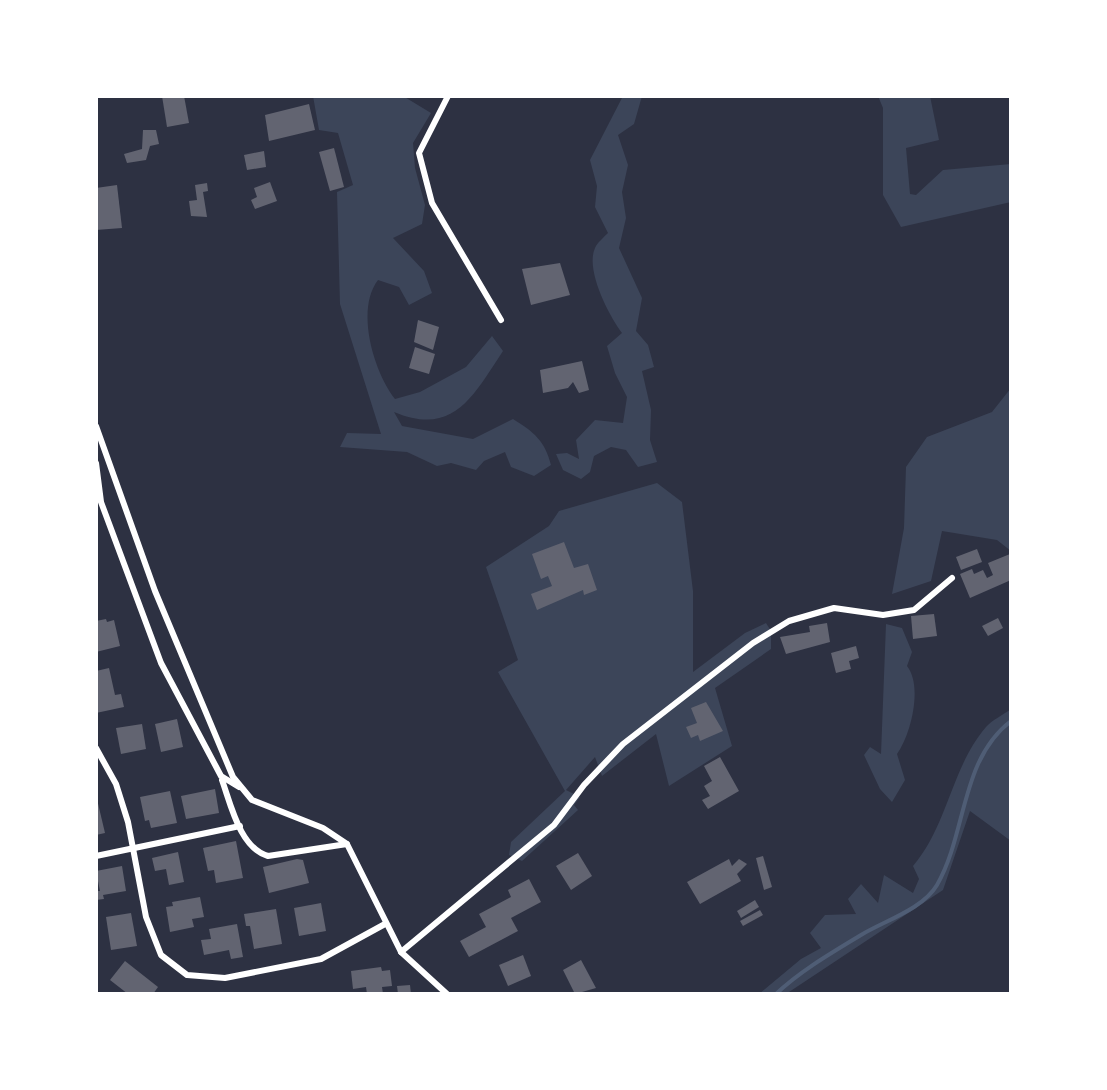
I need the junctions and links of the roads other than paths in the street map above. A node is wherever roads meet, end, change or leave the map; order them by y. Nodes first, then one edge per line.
1 (448, 96) edge
2 (501, 320) dead end
3 (96, 426) edge
4 (99, 440) junction
5 (96, 461) edge
6 (952, 578) dead end
7 (96, 748) edge
8 (221, 776) junction
9 (239, 787) junction
10 (240, 826) junction
11 (347, 844) junction
12 (133, 848) junction
13 (96, 856) edge
14 (385, 924) junction
15 (401, 952) junction
16 (447, 994) edge

1 - 2 street
3 - 4 street
4 - 5 street
4 - 9 street
5 - 8 street
6 - 15 street
7 - 12 street
8 - 9 street
8 - 10 street
9 - 11 street
10 - 11 street
10 - 12 street
11 - 14 street
12 - 13 street
12 - 14 street
14 - 15 street
15 - 16 street

